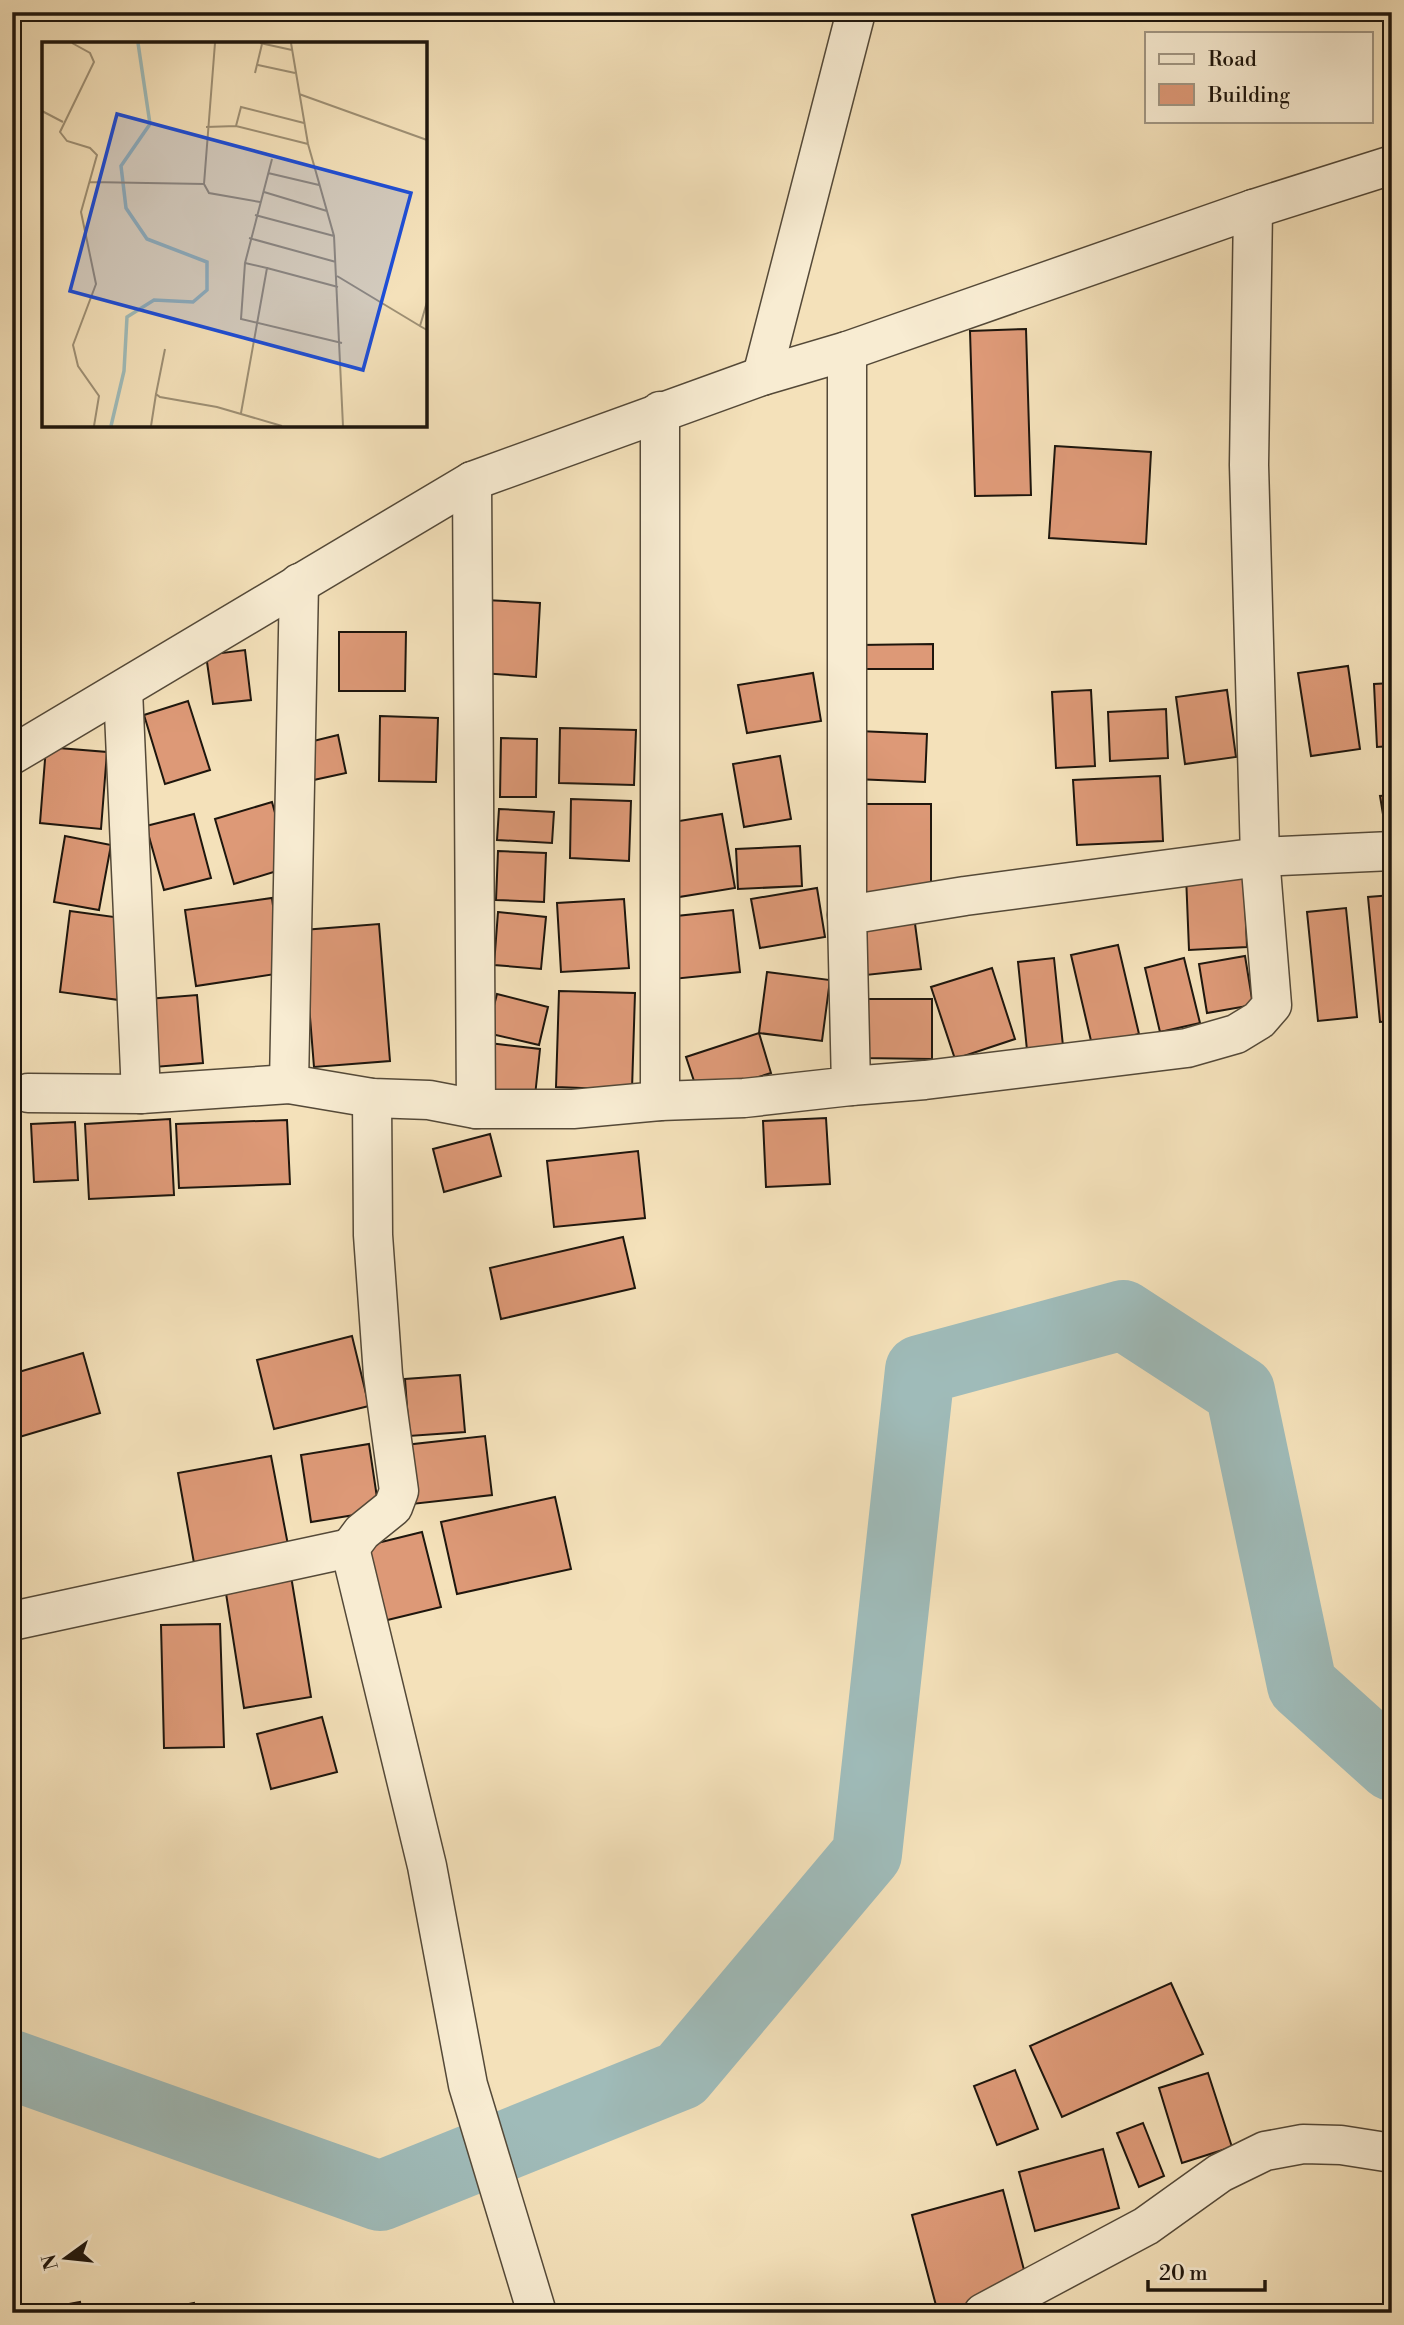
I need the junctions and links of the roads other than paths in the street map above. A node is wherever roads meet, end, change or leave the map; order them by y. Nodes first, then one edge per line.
1 (856, 12) edge
2 (1392, 165) edge
3 (1253, 209) junction
4 (847, 351) junction
5 (762, 376) junction
6 (660, 411) junction
7 (472, 481) junction
8 (299, 583) junction
9 (123, 690) junction
10 (12, 755) edge
11 (1392, 850) edge
12 (1260, 857) junction
13 (847, 915) junction
14 (289, 1084) junction
15 (851, 1086) junction
16 (28, 1093) dead end
17 (141, 1094) junction
18 (372, 1098) junction
19 (660, 1101) junction
20 (476, 1109) junction
21 (350, 1548) junction
22 (12, 1621) edge
23 (1392, 2153) edge
24 (537, 2313) edge
25 (983, 2313) edge

1 - 5 street
2 - 3 street
3 - 4 street
3 - 12 street
4 - 5 street
4 - 13 street
5 - 6 street
6 - 7 street
6 - 19 street
7 - 8 street
7 - 20 street
8 - 9 street
8 - 14 street
9 - 10 street
9 - 17 street
11 - 12 street
12 - 13 street
12 - 15 street
13 - 15 street
14 - 17 street
14 - 18 street
15 - 19 street
16 - 17 street
18 - 20 street
18 - 21 street
19 - 20 street
21 - 22 street
21 - 24 street
23 - 25 street

